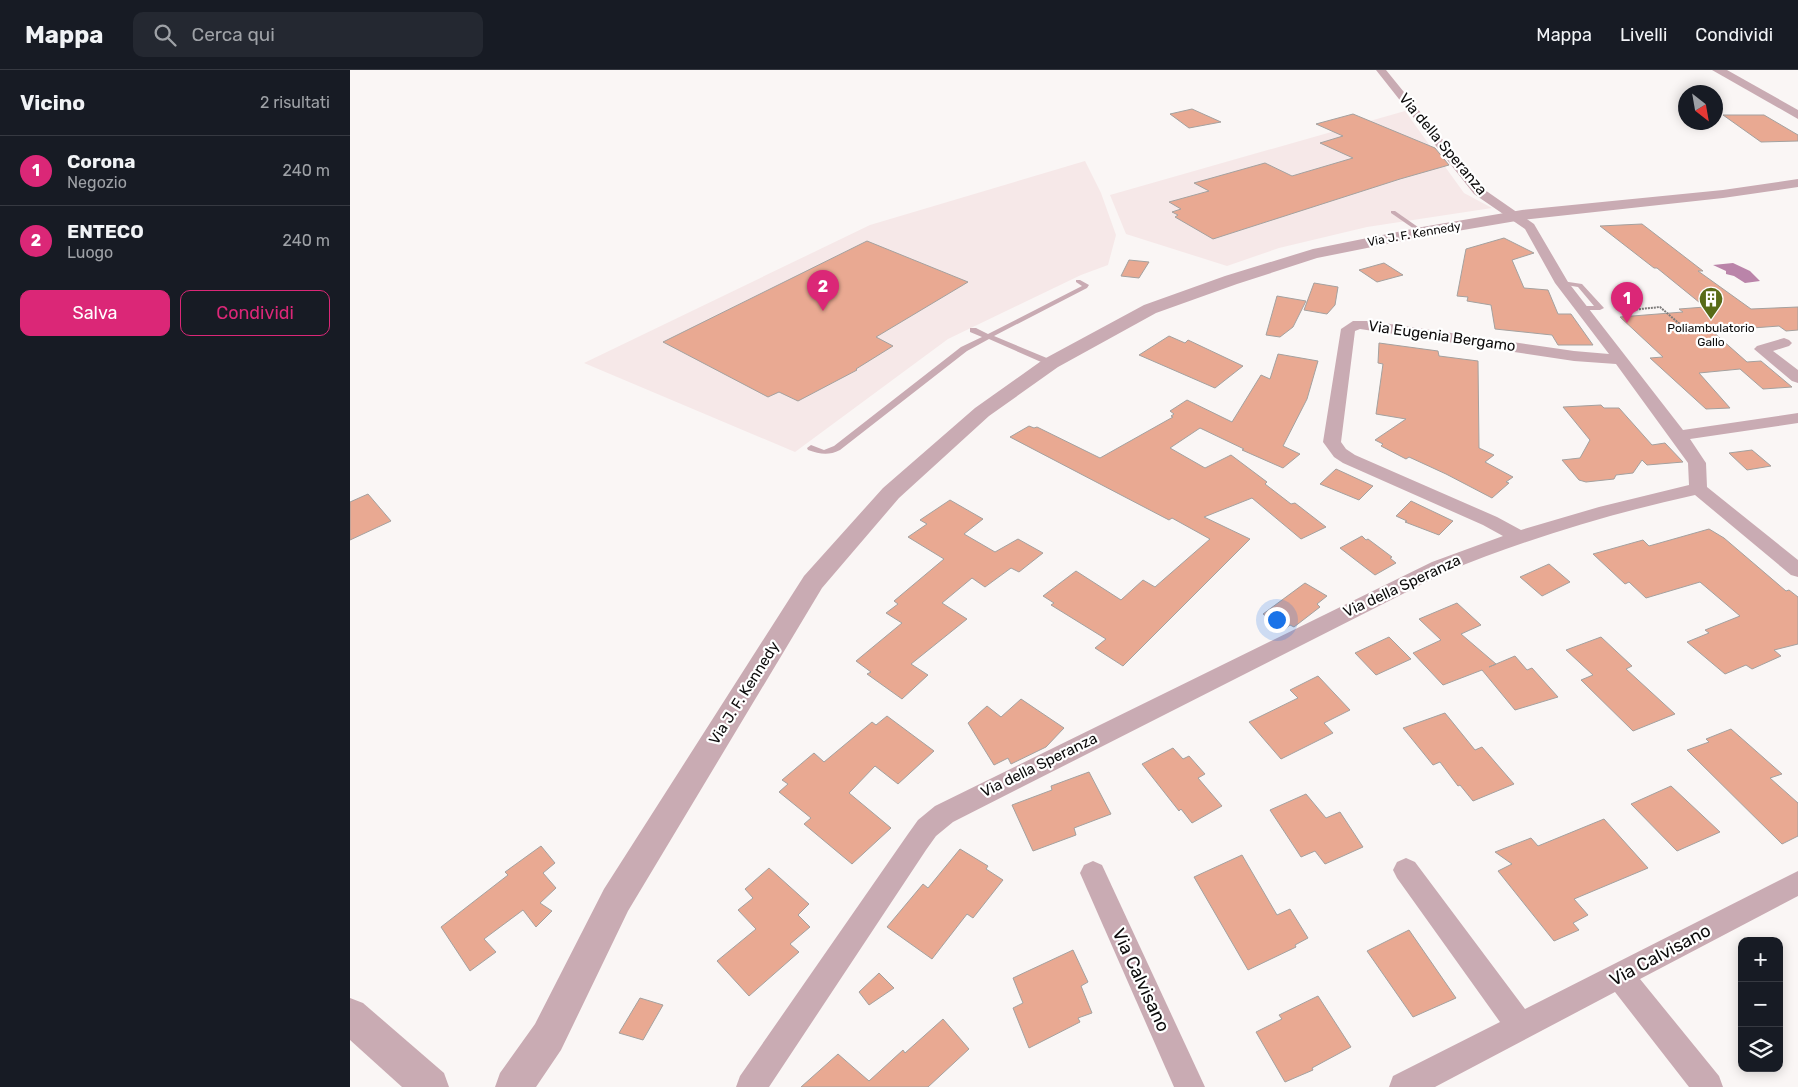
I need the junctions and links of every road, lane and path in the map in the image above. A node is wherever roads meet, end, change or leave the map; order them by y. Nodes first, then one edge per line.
1 (1381, 70) edge
2 (1718, 70) edge
3 (1798, 115) edge
4 (1798, 183) edge
5 (1393, 212) dead end
6 (1517, 216) junction
7 (1422, 232) junction
8 (1078, 281) dead end
9 (1620, 311) dead end
10 (1690, 326) dead end
11 (973, 330) dead end
12 (987, 337) junction
13 (1784, 343) dead end
14 (1621, 360) junction
15 (1051, 363) junction
16 (1798, 378) edge
17 (1798, 418) edge
18 (1679, 436) junction
19 (811, 448) dead end
20 (1698, 489) junction
21 (1518, 536) junction
22 (1798, 570) edge
23 (1406, 870) dead end
24 (1092, 873) dead end
25 (1798, 883) edge
26 (1620, 976) junction
27 (350, 1016) edge
28 (1521, 1027) junction
29 (430, 1087) edge
30 (514, 1087) edge
31 (751, 1087) edge
32 (1190, 1087) edge
33 (1404, 1087) edge
34 (1708, 1087) edge

1 - 6 street, Via della Speranza
2 - 3 street
4 - 6 street, Via J. F. Kennedy
5 - 7 lane
6 - 7 street, Via J. F. Kennedy
6 - 14 street, Via della Speranza
7 - 15 street, Via J. F. Kennedy
8 - 12 lane
9 - 10 path
11 - 12 lane
12 - 15 lane
12 - 19 lane
13 - 16 street
14 - 18 street, Via della Speranza
14 - 21 street, Via Eugenia Bergamo
15 - 30 street, Via J. F. Kennedy
17 - 18 street
18 - 20 street, Via della Speranza
20 - 21 street, Via della Speranza
20 - 22 street
21 - 31 street, Via della Speranza
23 - 28 street
24 - 32 street, Via Calvisano
25 - 26 street, Via Calvisano
26 - 28 street, Via Calvisano
26 - 34 street
27 - 29 street
28 - 33 street, Via Calvisano

